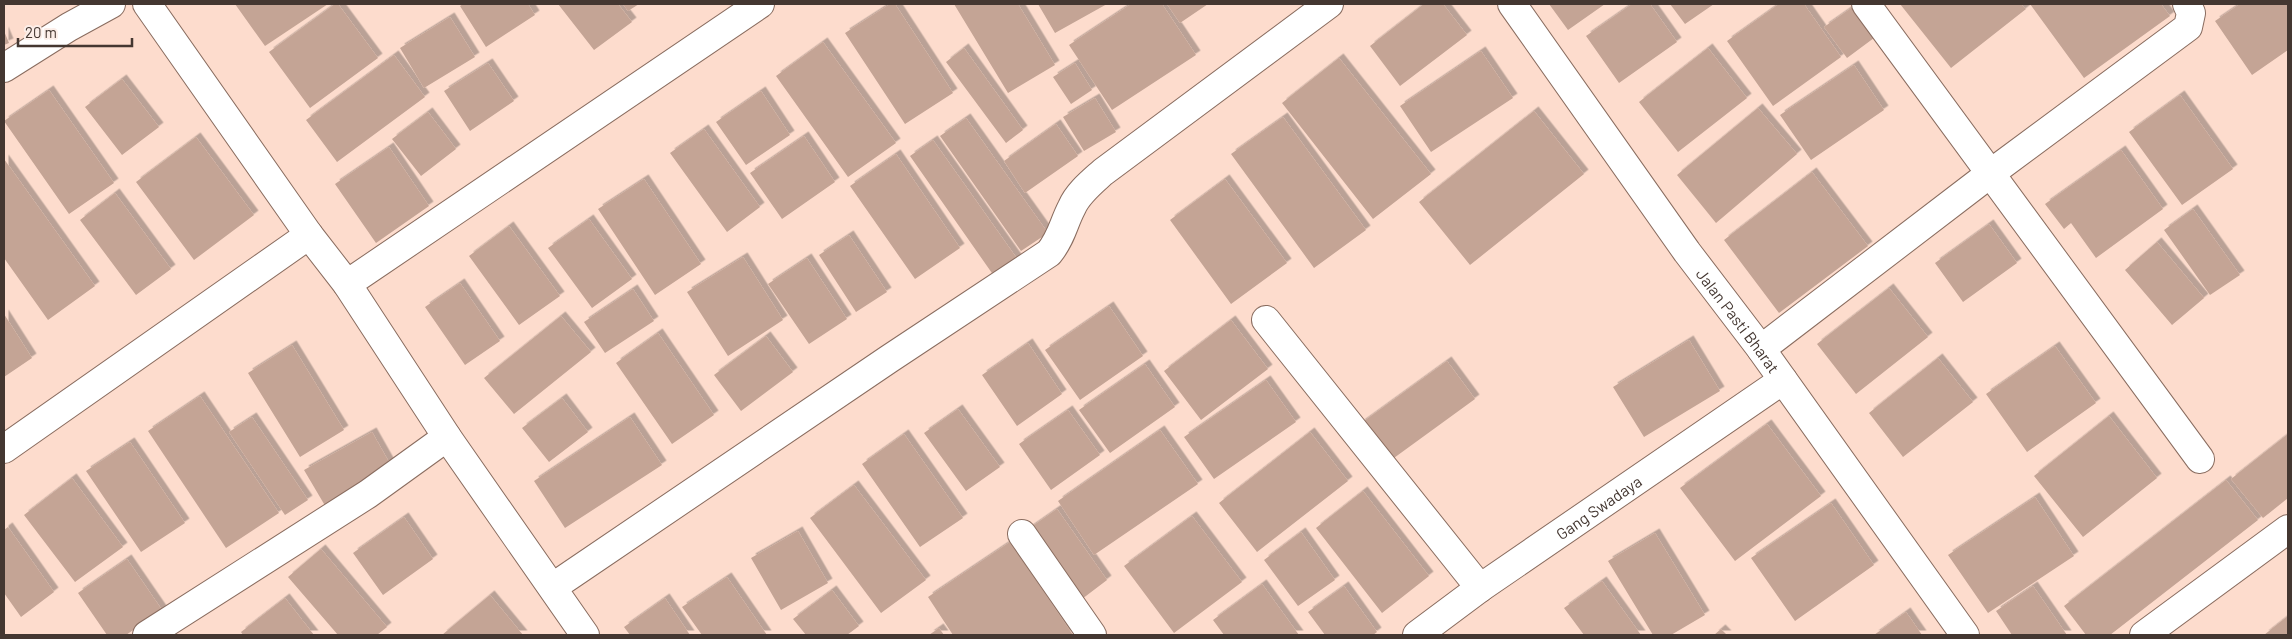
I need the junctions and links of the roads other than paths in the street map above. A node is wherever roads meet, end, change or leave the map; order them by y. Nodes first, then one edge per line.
1 (111, 4) edge
2 (147, 4) edge
3 (760, 4) edge
4 (1330, 4) edge
5 (1512, 4) edge
6 (1866, 4) edge
7 (2187, 4) edge
8 (4, 68) edge
9 (1991, 173) junction
10 (310, 236) junction
11 (347, 284) junction
12 (1266, 320) dead end
13 (1761, 348) junction
14 (1783, 380) junction
15 (447, 437) junction
16 (4, 450) edge
17 (2200, 459) dead end
18 (2288, 529) edge
19 (1022, 534) dead end
20 (553, 587) junction
21 (1480, 588) junction
22 (147, 635) edge
23 (585, 635) edge
24 (1092, 635) edge
25 (1417, 635) edge
26 (1965, 635) edge
27 (2144, 635) edge

1 - 8 street
2 - 10 street
3 - 11 street
4 - 20 street
5 - 13 street, Jalan Pasti Bharat
6 - 9 street
7 - 9 street
9 - 13 street
9 - 17 street
10 - 11 street
10 - 16 street
11 - 15 street
12 - 21 street
13 - 14 street, Jalan Pasti Bharat
14 - 21 street, Gang Swadaya
14 - 26 street, Jalan Pasti Bharat
15 - 20 street
15 - 22 street
18 - 27 street
19 - 24 street
20 - 23 street
21 - 25 street, Gang Swadaya

